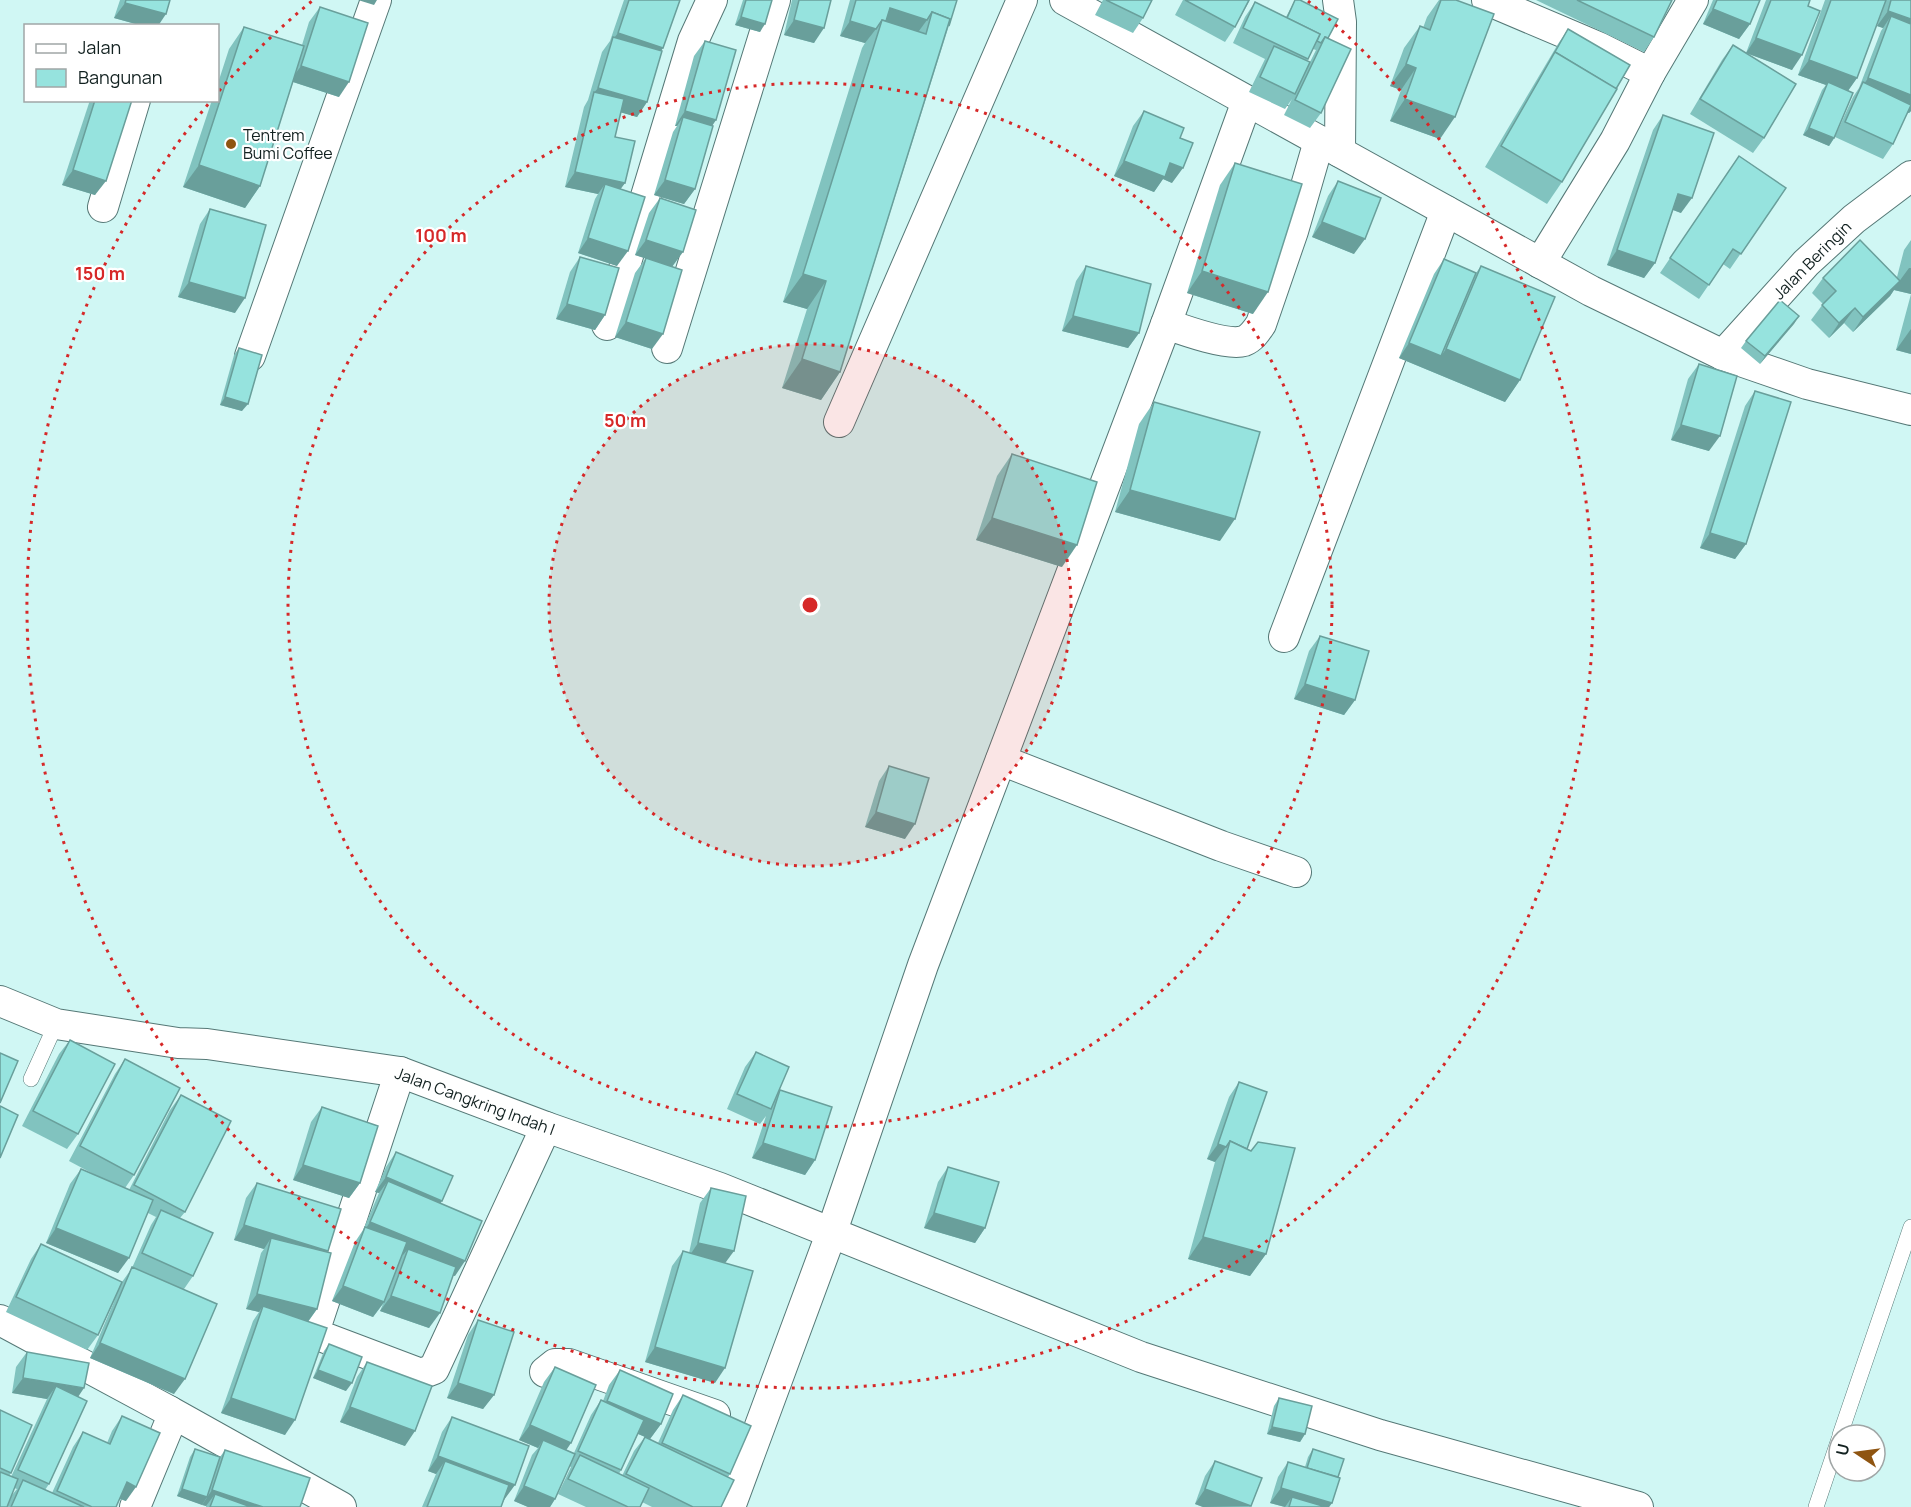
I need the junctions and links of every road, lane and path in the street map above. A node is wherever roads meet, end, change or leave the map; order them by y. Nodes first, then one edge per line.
1 (376, 0) edge
2 (712, 0) edge
3 (775, 0) edge
4 (1022, 0) edge
5 (1338, 0) edge
6 (1487, 0) edge
7 (1693, 0) edge
8 (1071, 2) edge
9 (1650, 72) junction
10 (1246, 100) junction
11 (134, 102) edge
12 (1330, 147) junction
13 (1911, 176) edge
14 (104, 207) dead end
15 (1446, 211) junction
16 (1540, 263) junction
17 (1166, 324) junction
18 (607, 325) edge
19 (667, 348) dead end
20 (1723, 355) junction
21 (250, 356) edge
22 (1911, 410) edge
23 (839, 422) dead end
24 (1284, 637) dead end
25 (1000, 760) junction
26 (1296, 872) dead end
27 (0, 1001) edge
28 (56, 1024) junction
29 (400, 1072) junction
30 (31, 1079) dead end
31 (546, 1127) junction
32 (1911, 1227) edge
33 (831, 1234) junction
34 (0, 1320) edge
35 (545, 1372) dead end
36 (168, 1410) junction
37 (1845, 1423) edge
38 (758, 1429) junction
39 (1827, 1475) edge
40 (135, 1507) edge
41 (341, 1507) edge
42 (730, 1507) edge
43 (1638, 1507) edge
44 (1816, 1507) edge

1 - 21 street
2 - 18 street
3 - 19 street
4 - 23 street
5 - 12 street
6 - 9 street
7 - 9 street
8 - 10 street
9 - 16 street
10 - 12 street
10 - 17 street
11 - 14 street
12 - 15 street
12 - 17 street
13 - 20 street, Jalan Beringin
15 - 16 street
15 - 24 street
16 - 20 street
17 - 25 street
20 - 22 street
25 - 26 street
25 - 33 street
27 - 28 street, Jalan Cangkring Indah I
28 - 29 street, Jalan Cangkring Indah I
28 - 30 lane
29 - 31 street, Jalan Cangkring Indah I
29 - 31 street
31 - 33 street, Jalan Cangkring Indah I
32 - 37 lane
33 - 38 street
33 - 43 street, Jalan Cangkring Indah I
34 - 36 street
35 - 38 street
36 - 40 street
36 - 41 street
38 - 42 street
39 - 44 lane

